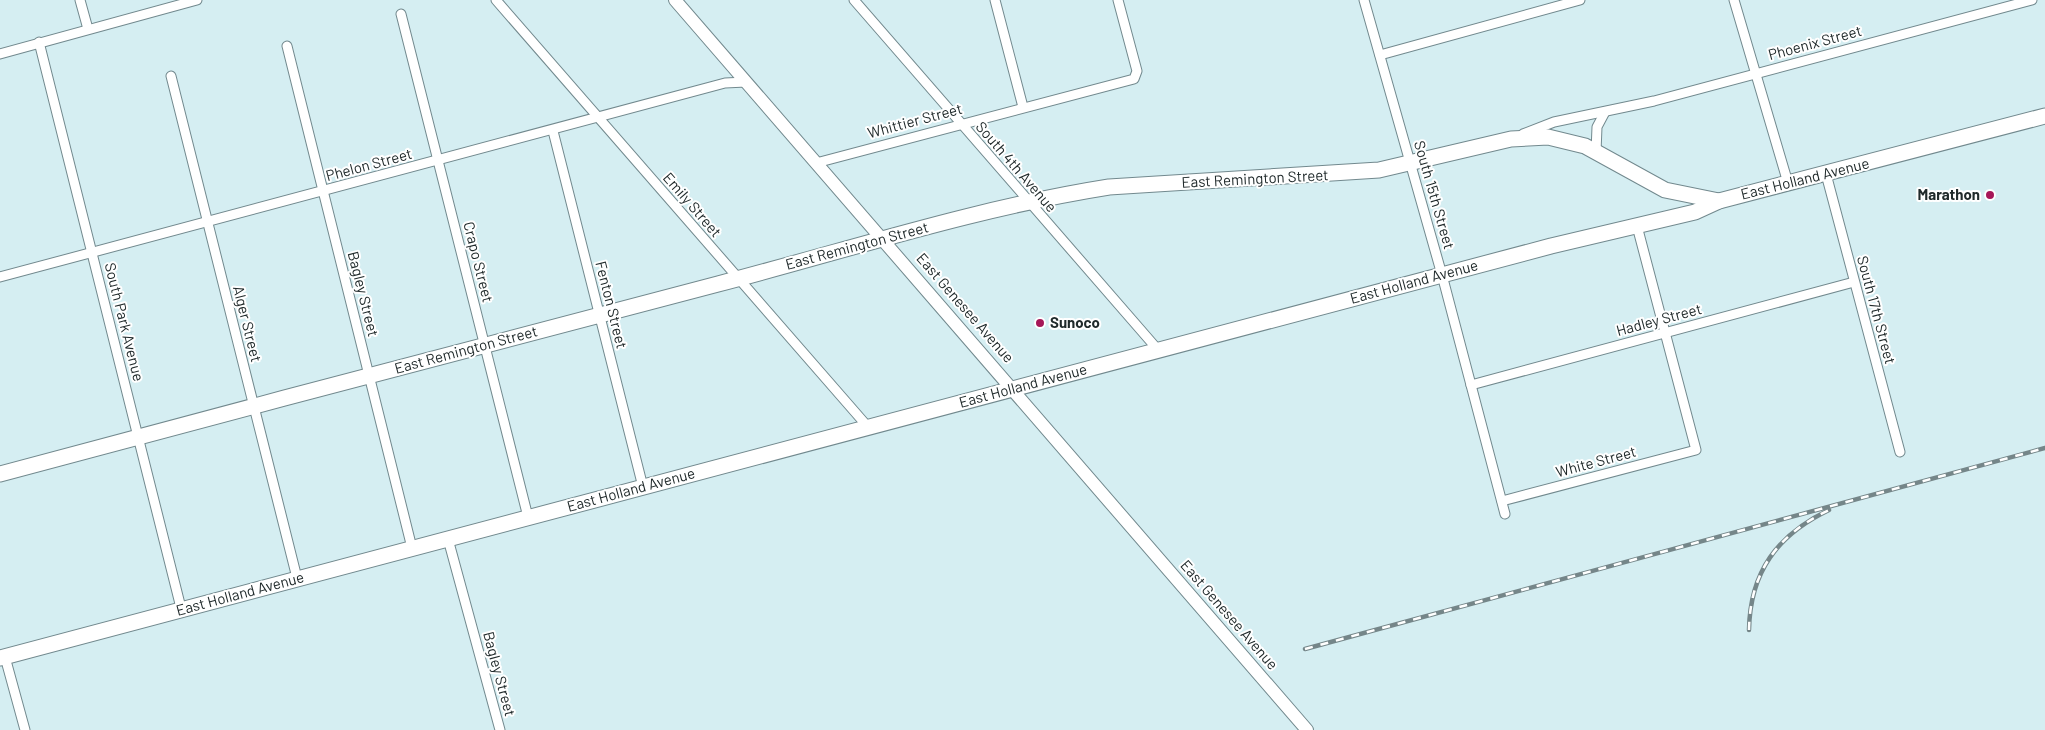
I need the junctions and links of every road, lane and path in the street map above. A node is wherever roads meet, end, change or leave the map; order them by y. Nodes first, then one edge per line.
1 (80, 0) edge
2 (198, 0) edge
3 (496, 0) edge
4 (675, 0) edge
5 (854, 0) edge
6 (995, 0) edge
7 (1118, 0) edge
8 (1364, 0) edge
9 (1580, 0) edge
10 (1734, 0) edge
11 (2032, 0) edge
12 (401, 14) dead end
13 (88, 29) junction
14 (40, 42) junction
15 (287, 46) dead end
16 (0, 54) edge
17 (1380, 55) junction
18 (1756, 73) junction
19 (171, 76) dead end
20 (746, 82) junction
21 (1023, 107) junction
22 (1605, 112) junction
23 (2045, 116) edge
24 (600, 118) junction
25 (960, 123) junction
26 (553, 131) junction
27 (1511, 139) junction
28 (1596, 152) junction
29 (438, 161) junction
30 (816, 163) junction
31 (1411, 164) junction
32 (1826, 174) junction
33 (1788, 183) junction
34 (322, 192) junction
35 (1028, 201) junction
36 (1719, 201) junction
37 (208, 222) junction
38 (1637, 226) junction
39 (882, 238) junction
40 (93, 252) junction
41 (1442, 275) junction
42 (0, 277) edge
43 (738, 279) junction
44 (1854, 282) junction
45 (600, 315) junction
46 (1664, 333) junction
47 (485, 345) junction
48 (1159, 351) junction
49 (369, 375) junction
50 (1471, 385) junction
51 (1013, 388) junction
52 (254, 406) junction
53 (868, 427) junction
54 (139, 437) junction
55 (1900, 452) dead end
56 (0, 474) edge
57 (643, 486) junction
58 (1502, 501) junction
59 (1505, 514) dead end
60 (528, 518) junction
61 (448, 538) junction
62 (412, 548) junction
63 (297, 578) junction
64 (182, 608) junction
65 (3, 657) edge
66 (25, 730) edge
67 (500, 730) edge
68 (1307, 730) edge

1 - 13 street
2 - 13 street
3 - 24 street, Emily Street
4 - 20 main road, East Genesee Avenue
5 - 25 street, South 4th Avenue
6 - 21 street
7 - 21 street, Whittier Street
8 - 17 street, South 15th Street
9 - 17 street
10 - 18 street
11 - 18 street, Phoenix Street
12 - 29 street, Crapo Street
13 - 14 street
14 - 16 street
14 - 40 street, South Park Avenue
15 - 34 street, Bagley Street
17 - 31 street, South 15th Street
18 - 22 street, Phoenix Street
18 - 33 street
19 - 37 street, Alger Street
20 - 24 street, Phelon Street
20 - 30 main road, East Genesee Avenue
21 - 25 street, Whittier Street
22 - 27 street, Phoenix Street
22 - 28 street
23 - 32 highway, East Holland Avenue
24 - 26 street, Phelon Street
24 - 43 street, Emily Street
25 - 30 street, Whittier Street
25 - 35 street, South 4th Avenue
26 - 29 street, Phelon Street
26 - 45 street, Fenton Street
27 - 28 highway, East Remington Street
27 - 31 highway, East Remington Street
28 - 36 highway, East Remington Street
29 - 34 street, Phelon Street
29 - 47 street, Crapo Street
30 - 39 main road, East Genesee Avenue
31 - 35 highway, East Remington Street
31 - 41 street, South 15th Street
32 - 33 highway, East Holland Avenue
32 - 44 street, South 17th Street
33 - 36 highway, East Holland Avenue
34 - 37 street, Phelon Street
34 - 49 street, Bagley Street
35 - 39 highway, East Remington Street
35 - 48 street, South 4th Avenue
36 - 38 highway, East Holland Avenue
37 - 40 street, Phelon Street
37 - 52 street, Alger Street
38 - 41 highway, East Holland Avenue
38 - 46 street
39 - 43 highway, East Remington Street
39 - 51 main road, East Genesee Avenue
40 - 42 street, Phelon Street
40 - 54 street, South Park Avenue
41 - 48 highway, East Holland Avenue
41 - 50 street, South 15th Street
43 - 45 highway, East Remington Street
43 - 53 street, Emily Street
44 - 46 street, Hadley Street
44 - 55 street, South 17th Street
45 - 47 highway, East Remington Street
45 - 57 street, Fenton Street
46 - 50 street, Hadley Street
46 - 58 street, White Street
47 - 49 highway, East Remington Street
47 - 60 street, Crapo Street
48 - 51 highway, East Holland Avenue
49 - 52 highway, East Remington Street
49 - 62 street, Bagley Street
50 - 58 street, South 15th Street
51 - 53 highway, East Holland Avenue
51 - 68 main road, East Genesee Avenue
52 - 54 highway, East Remington Street
52 - 63 street, Alger Street
53 - 57 highway, East Holland Avenue
54 - 56 highway, East Remington Street
54 - 64 street, South Park Avenue
57 - 60 highway, East Holland Avenue
58 - 59 street, South 15th Street
60 - 61 highway, East Holland Avenue
61 - 62 highway, East Holland Avenue
61 - 67 street, Bagley Street
62 - 63 highway, East Holland Avenue
63 - 64 highway, East Holland Avenue
64 - 65 highway, East Holland Avenue
65 - 66 street

